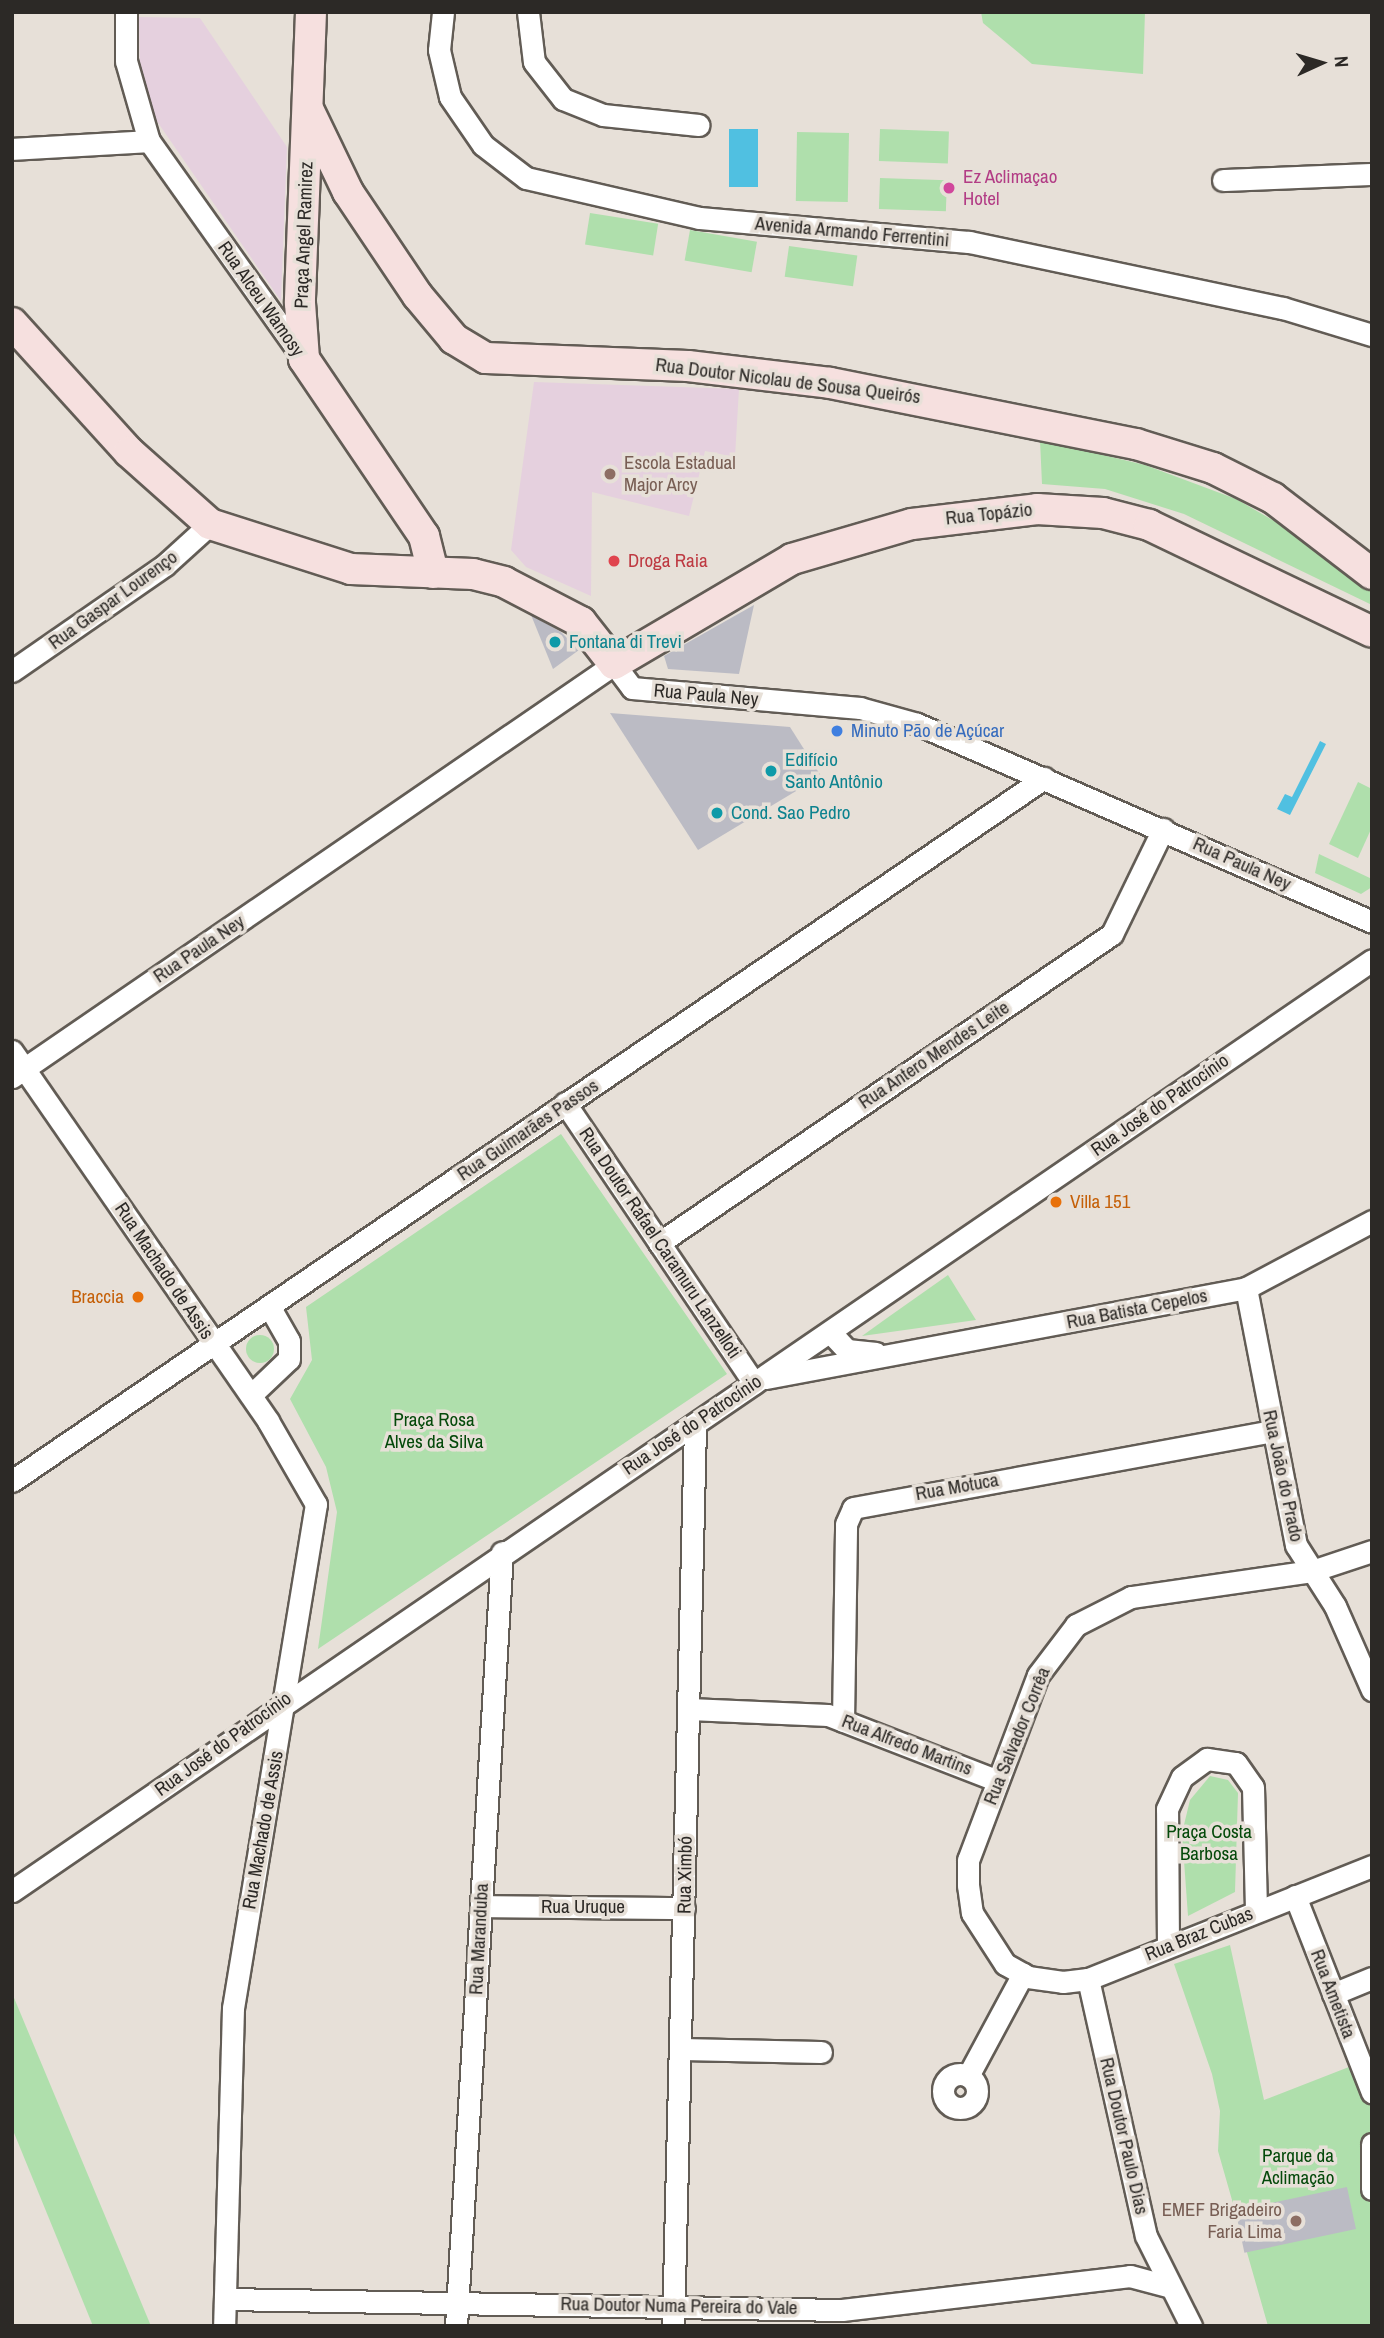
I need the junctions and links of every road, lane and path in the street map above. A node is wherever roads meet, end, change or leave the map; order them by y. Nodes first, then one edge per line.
1 (126, 12) edge
2 (311, 12) edge
3 (443, 12) edge
4 (528, 12) edge
5 (309, 111) junction
6 (698, 125) dead end
7 (149, 141) junction
8 (12, 149) edge
9 (1372, 174) edge
10 (1223, 180) dead end
11 (12, 323) edge
12 (1372, 335) edge
13 (304, 359) junction
14 (210, 524) junction
15 (433, 573) junction
16 (1372, 574) edge
17 (1372, 632) edge
18 (614, 664) junction
19 (12, 671) edge
20 (1044, 778) junction
21 (1163, 829) junction
22 (1372, 922) edge
23 (1372, 960) edge
24 (12, 1051) edge
25 (19, 1073) edge
26 (565, 1103) junction
27 (1372, 1221) edge
28 (659, 1242) junction
29 (1246, 1288) junction
30 (269, 1306) junction
31 (831, 1332) junction
32 (213, 1342) junction
33 (888, 1355) junction
34 (757, 1381) junction
35 (251, 1395) junction
36 (695, 1425) junction
37 (1273, 1432) junction
38 (12, 1481) edge
39 (1372, 1551) edge
40 (502, 1552) junction
41 (1312, 1570) junction
42 (1372, 1690) edge
43 (286, 1701) junction
44 (689, 1709) junction
45 (843, 1721) junction
46 (998, 1781) junction
47 (1372, 1866) edge
48 (12, 1891) edge
49 (1295, 1895) junction
50 (481, 1906) junction
51 (684, 1908) junction
52 (1255, 1911) junction
53 (1168, 1946) junction
54 (1023, 1974) junction
55 (1372, 1978) edge
56 (1088, 1979) junction
57 (1333, 1994) junction
58 (681, 2049) junction
59 (821, 2053) dead end
60 (968, 2076) dead end
61 (1372, 2092) edge
62 (1372, 2144) edge
63 (1372, 2189) edge
64 (1171, 2287) junction
65 (225, 2300) junction
66 (457, 2303) junction
67 (673, 2316) edge
68 (842, 2318) edge
69 (224, 2326) edge
70 (456, 2326) edge
71 (1191, 2326) edge

1 - 7 street, Rua Alceu Wamosy
2 - 5 street, Rua Doutor Nicolau de Sousa Queirós
3 - 12 street, Avenida Armando Ferrentini
4 - 6 street
5 - 13 street, Praça Angel Ramirez
5 - 16 street, Rua Doutor Nicolau de Sousa Queirós
7 - 8 street
7 - 13 street, Rua Alceu Wamosy
9 - 10 street
11 - 14 street
13 - 15 street, Rua Alceu Wamosy
14 - 15 street
14 - 19 street, Rua Gaspar Lourenço
15 - 18 street
17 - 18 street, Rua Topázio
18 - 20 street, Rua Paula Ney
18 - 25 street, Rua Paula Ney
20 - 21 street, Rua Paula Ney
20 - 26 street, Rua Guimarães Passos
21 - 22 street, Rua Paula Ney
21 - 28 street, Rua Antero Mendes Leite
23 - 31 street, Rua José do Patrocínio
24 - 25 street, Rua Machado de Assis
25 - 32 street, Rua Machado de Assis
26 - 28 street, Rua Doutor Rafael Caramuru Lanzelloti
26 - 30 street, Rua Guimarães Passos
27 - 29 street, Rua Batista Cepelos
28 - 34 street, Rua Doutor Rafael Caramuru Lanzelloti
29 - 33 street, Rua Batista Cepelos
29 - 37 street, Rua João do Prado
30 - 32 street, Rua Guimarães Passos
30 - 35 street
31 - 33 street, Rua Batista Cepelos
31 - 34 street, Rua José do Patrocínio
32 - 35 street, Rua Machado de Assis
32 - 38 street, Rua Guimarães Passos
33 - 34 street, Rua Batista Cepelos
34 - 36 street, Rua José do Patrocínio
35 - 43 street, Rua Machado de Assis
36 - 40 street, Rua José do Patrocínio
36 - 44 street, Rua Ximbó
37 - 41 street, Rua João do Prado
37 - 45 street, Rua Motuca
39 - 41 street, Rua Salvador Corrêa
40 - 43 street, Rua José do Patrocínio
40 - 50 street, Rua Maranduba
41 - 42 street, Rua João do Prado
41 - 46 street, Rua Salvador Corrêa
43 - 48 street, Rua José do Patrocínio
43 - 65 street, Rua Machado de Assis
44 - 45 street, Rua Alfredo Martins
44 - 51 street, Rua Ximbó
45 - 46 street, Rua Alfredo Martins
46 - 54 street, Rua Salvador Corrêa
47 - 49 street, Rua Braz Cubas
49 - 52 street, Rua Braz Cubas
49 - 57 street, Rua Ametista
50 - 51 street, Rua Uruque
50 - 66 street, Rua Maranduba
51 - 58 street, Rua Ximbó
52 - 53 street, Rua Braz Cubas
52 - 53 street
53 - 56 street, Rua Braz Cubas
54 - 56 street, Rua Braz Cubas
54 - 60 street
55 - 57 street
56 - 64 street, Rua Doutor Paulo Dias
57 - 61 street, Rua Ametista
58 - 59 street
58 - 67 street, Rua Ximbó
62 - 63 street
64 - 68 street, Rua Doutor Numa Pereira do Vale
64 - 71 street, Rua Doutor Paulo Dias
65 - 66 street, Rua Doutor Numa Pereira do Vale
65 - 69 street, Rua Machado de Assis
66 - 67 street, Rua Doutor Numa Pereira do Vale
66 - 70 street, Rua Maranduba
67 - 68 street, Rua Doutor Numa Pereira do Vale

